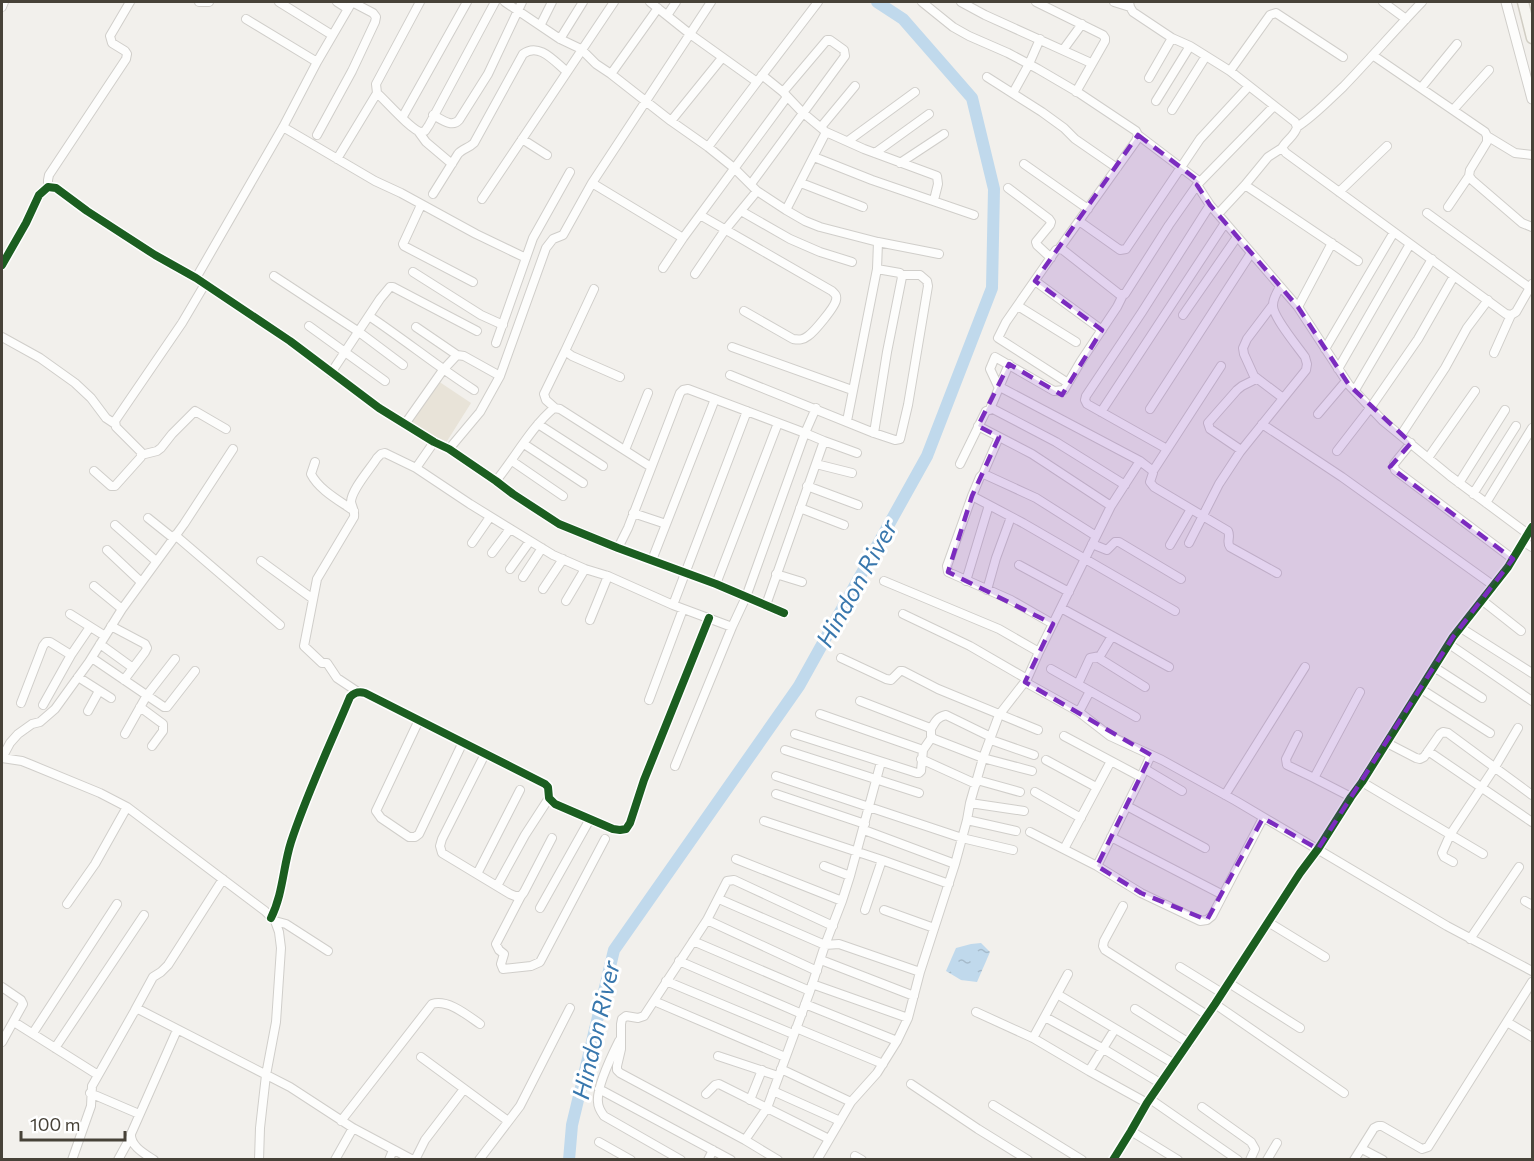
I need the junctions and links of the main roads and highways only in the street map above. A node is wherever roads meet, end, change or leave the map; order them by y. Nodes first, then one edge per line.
1 (1523, 2) edge
2 (1533, 38) edge

1 - 2 main road

